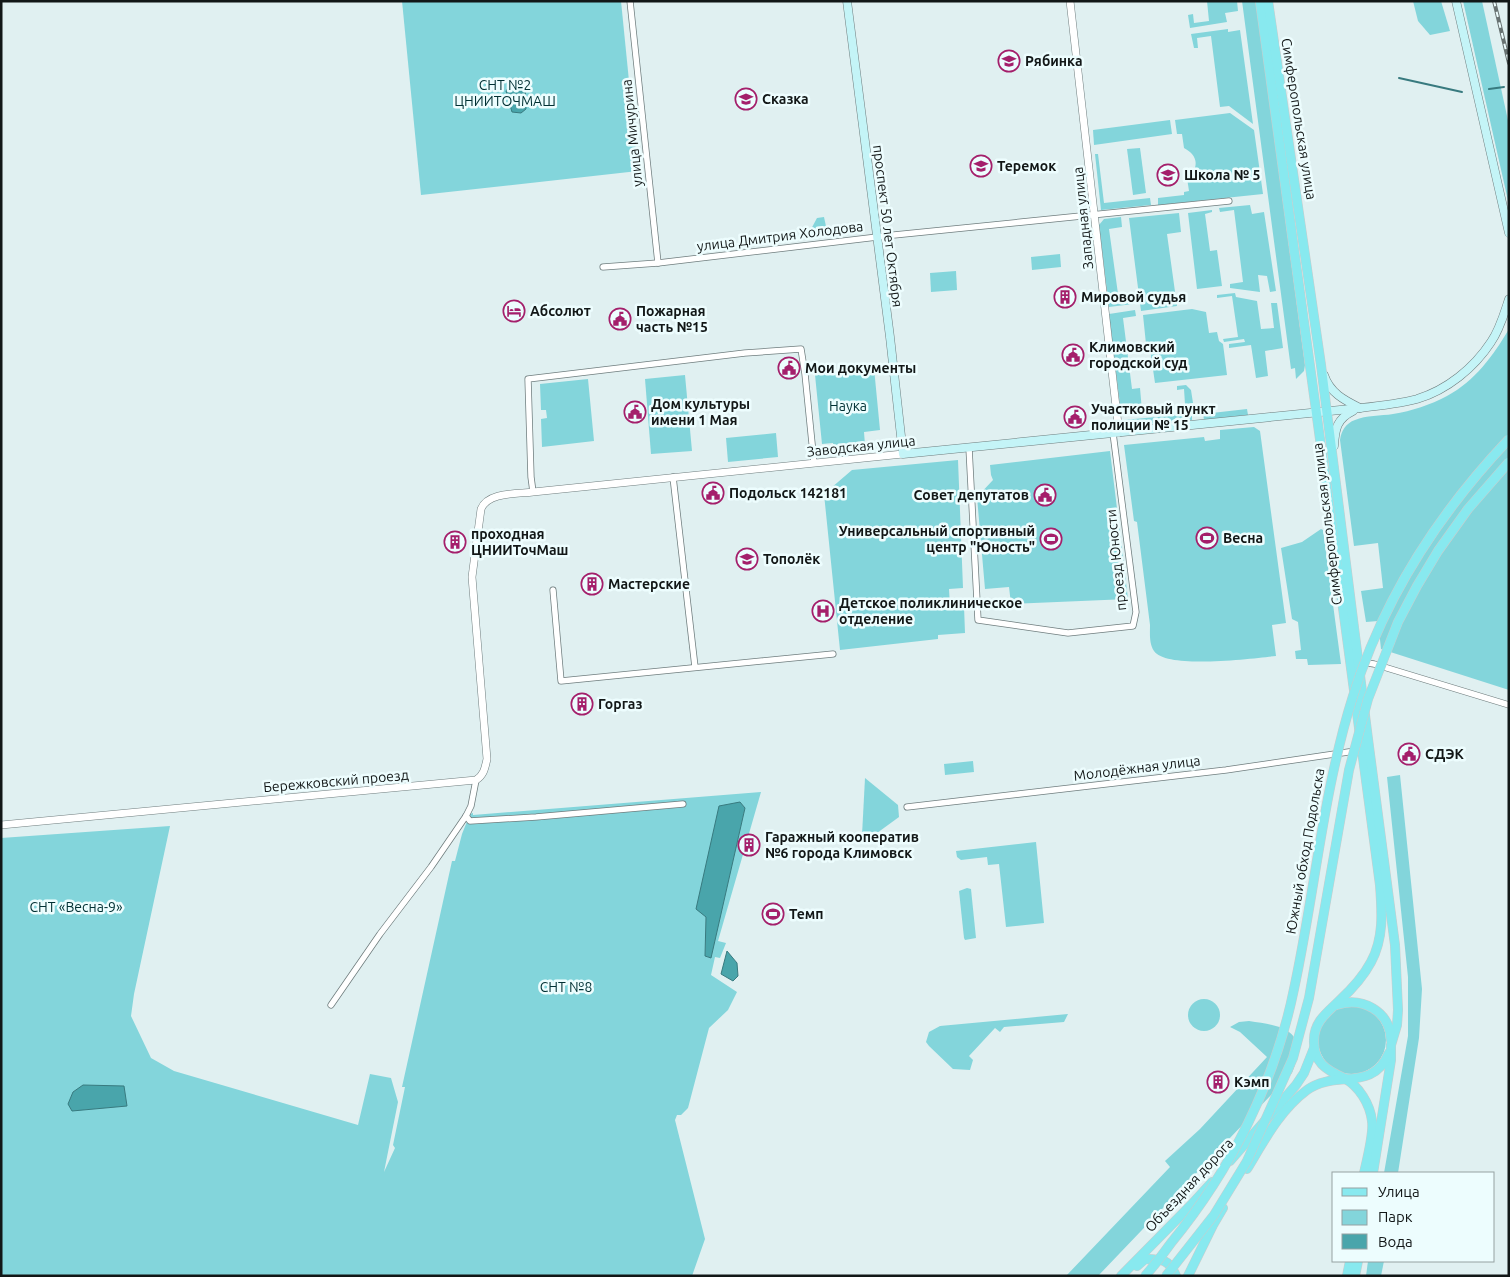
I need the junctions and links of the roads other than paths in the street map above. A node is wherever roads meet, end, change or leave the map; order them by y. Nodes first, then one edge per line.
1 (630, 1) edge
2 (846, 1) edge
3 (1070, 1) edge
4 (1260, 1) edge
5 (1268, 1) edge
6 (1456, 1) edge
7 (1229, 201) dead end
8 (1095, 215) junction
9 (1509, 233) edge
10 (877, 238) junction
11 (658, 263) junction
12 (603, 267) dead end
13 (1509, 299) edge
14 (1321, 365) junction
15 (1360, 408) junction
16 (1328, 411) junction
17 (1316, 412) junction
18 (1116, 433) junction
19 (1509, 439) edge
20 (969, 448) junction
21 (903, 454) junction
22 (1509, 462) edge
23 (814, 463) junction
24 (1334, 464) junction
25 (673, 477) junction
26 (533, 492) junction
27 (553, 590) dead end
28 (833, 654) dead end
29 (1358, 663) junction
30 (696, 667) junction
31 (1509, 705) edge
32 (1366, 750) junction
33 (476, 780) junction
34 (683, 804) dead end
35 (907, 807) dead end
36 (466, 816) junction
37 (1, 825) edge
38 (331, 1006) dead end
39 (1334, 1006) junction
40 (1391, 1045) junction
41 (1314, 1048) junction
42 (1344, 1079) junction
43 (1364, 1172) edge
44 (1373, 1172) edge
45 (1350, 1262) edge
46 (1358, 1262) edge
47 (1121, 1276) edge
48 (1125, 1276) edge
49 (1144, 1276) edge
50 (1166, 1276) edge
51 (1176, 1276) edge
52 (1188, 1276) edge
53 (1347, 1276) edge
54 (1355, 1276) edge

1 - 11 street, улица Мичурина
2 - 10 main road, проспект 50 лет Октября
3 - 8 street, Западная улица
4 - 17 main road, Симферопольская улица
5 - 14 main road, Симферопольская улица
6 - 9 main road
7 - 8 street, улица Дмитрия Холодова
8 - 10 street, улица Дмитрия Холодова
8 - 18 street, Западная улица
10 - 11 street, улица Дмитрия Холодова
10 - 21 main road, проспект 50 лет Октября
11 - 12 street, улица Дмитрия Холодова
13 - 15 main road, Заводская улица
14 - 15 main road
14 - 16 main road, Симферопольская улица
15 - 16 main road, Заводская улица
15 - 24 main road
16 - 17 main road, Заводская улица
16 - 24 main road, Симферопольская улица
17 - 18 main road, Заводская улица
17 - 32 main road, Симферопольская улица
18 - 20 main road, Заводская улица
18 - 20 street, проезд Юности
19 - 49 main road, Южный обход Подольска, bridge
20 - 21 main road, Заводская улица
21 - 23 street, Заводская улица
22 - 50 main road, bridge
23 - 25 street, Заводская улица
23 - 26 street
24 - 29 main road, Симферопольская улица
25 - 26 street, Заводская улица
25 - 30 street
26 - 33 street, Заводская улица
27 - 30 street
28 - 30 street
29 - 31 street
29 - 32 main road, Симферопольская улица
32 - 35 street, Молодёжная улица
32 - 39 main road, Симферопольская улица
32 - 40 main road, Симферопольская улица
33 - 36 street
33 - 37 street, Бережковский проезд
34 - 36 street
36 - 38 street
39 - 40 main road
39 - 41 main road
40 - 42 main road
40 - 44 main road
41 - 42 main road
41 - 47 main road, Объездная дорога
42 - 43 main road
42 - 52 main road, Объездная дорога
45 - 53 main road
46 - 54 main road
48 - 51 main road

